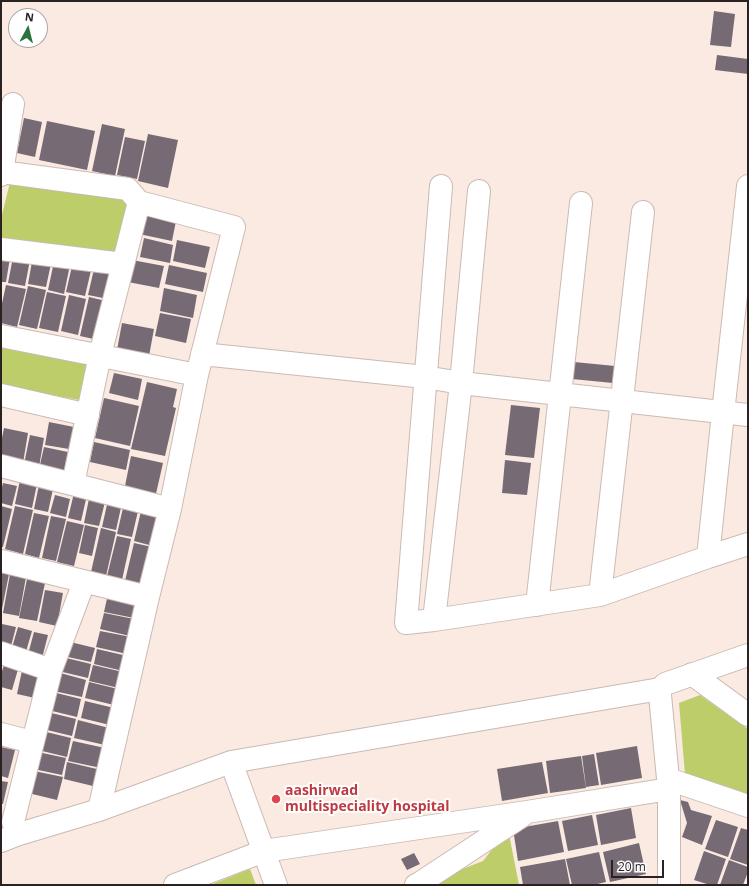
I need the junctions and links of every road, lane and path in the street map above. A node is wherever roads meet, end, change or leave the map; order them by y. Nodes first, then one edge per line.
1 (13, 104) dead end
2 (1, 173) edge
3 (440, 186) dead end
4 (748, 186) edge
5 (479, 191) dead end
6 (139, 202) junction
7 (581, 203) dead end
8 (643, 212) dead end
9 (1, 249) edge
10 (123, 264) junction
11 (1, 336) edge
12 (100, 355) junction
13 (200, 364) junction
14 (425, 377) junction
15 (461, 383) junction
16 (1, 395) edge
17 (560, 395) junction
18 (621, 402) junction
19 (723, 413) junction
20 (88, 415) junction
21 (748, 415) edge
22 (1, 466) edge
23 (73, 484) junction
24 (170, 509) junction
25 (748, 544) edge
26 (708, 557) junction
27 (1, 561) edge
28 (84, 582) junction
29 (600, 595) junction
30 (148, 597) junction
31 (537, 605) junction
32 (434, 620) junction
33 (1, 653) edge
34 (748, 655) edge
35 (51, 670) junction
36 (692, 674) junction
37 (660, 689) junction
38 (748, 715) edge
39 (1, 734) edge
40 (32, 742) junction
41 (231, 762) junction
42 (668, 784) junction
43 (748, 806) edge
44 (99, 810) junction
45 (527, 812) junction
46 (8, 829) edge
47 (264, 851) junction
48 (175, 885) edge
49 (276, 885) edge
50 (421, 885) edge
51 (669, 885) edge

1 - 2 street
2 - 6 street
3 - 14 street
4 - 19 street
5 - 15 street
6 - 10 street
6 - 13 street
7 - 17 street
8 - 18 street
9 - 10 street
10 - 12 street
11 - 12 street
12 - 13 street
12 - 20 street
13 - 14 street
13 - 24 street
14 - 15 street
14 - 32 street
15 - 17 street
15 - 32 street
16 - 20 street
17 - 18 street
17 - 31 street
18 - 19 street
18 - 29 street
19 - 21 street
19 - 26 street
20 - 23 street
22 - 23 street
23 - 24 street
24 - 30 street
25 - 26 street
26 - 29 street
27 - 28 street
28 - 30 street
28 - 35 street
29 - 31 street
30 - 44 street
31 - 32 street
33 - 35 street
34 - 36 street
35 - 40 street
36 - 37 street
36 - 38 street
37 - 41 street
37 - 42 street
39 - 40 street
40 - 46 street
41 - 44 street
41 - 47 street
42 - 43 street
42 - 45 street
42 - 51 street
44 - 46 street
45 - 47 street
45 - 50 street
47 - 48 street
47 - 49 street

